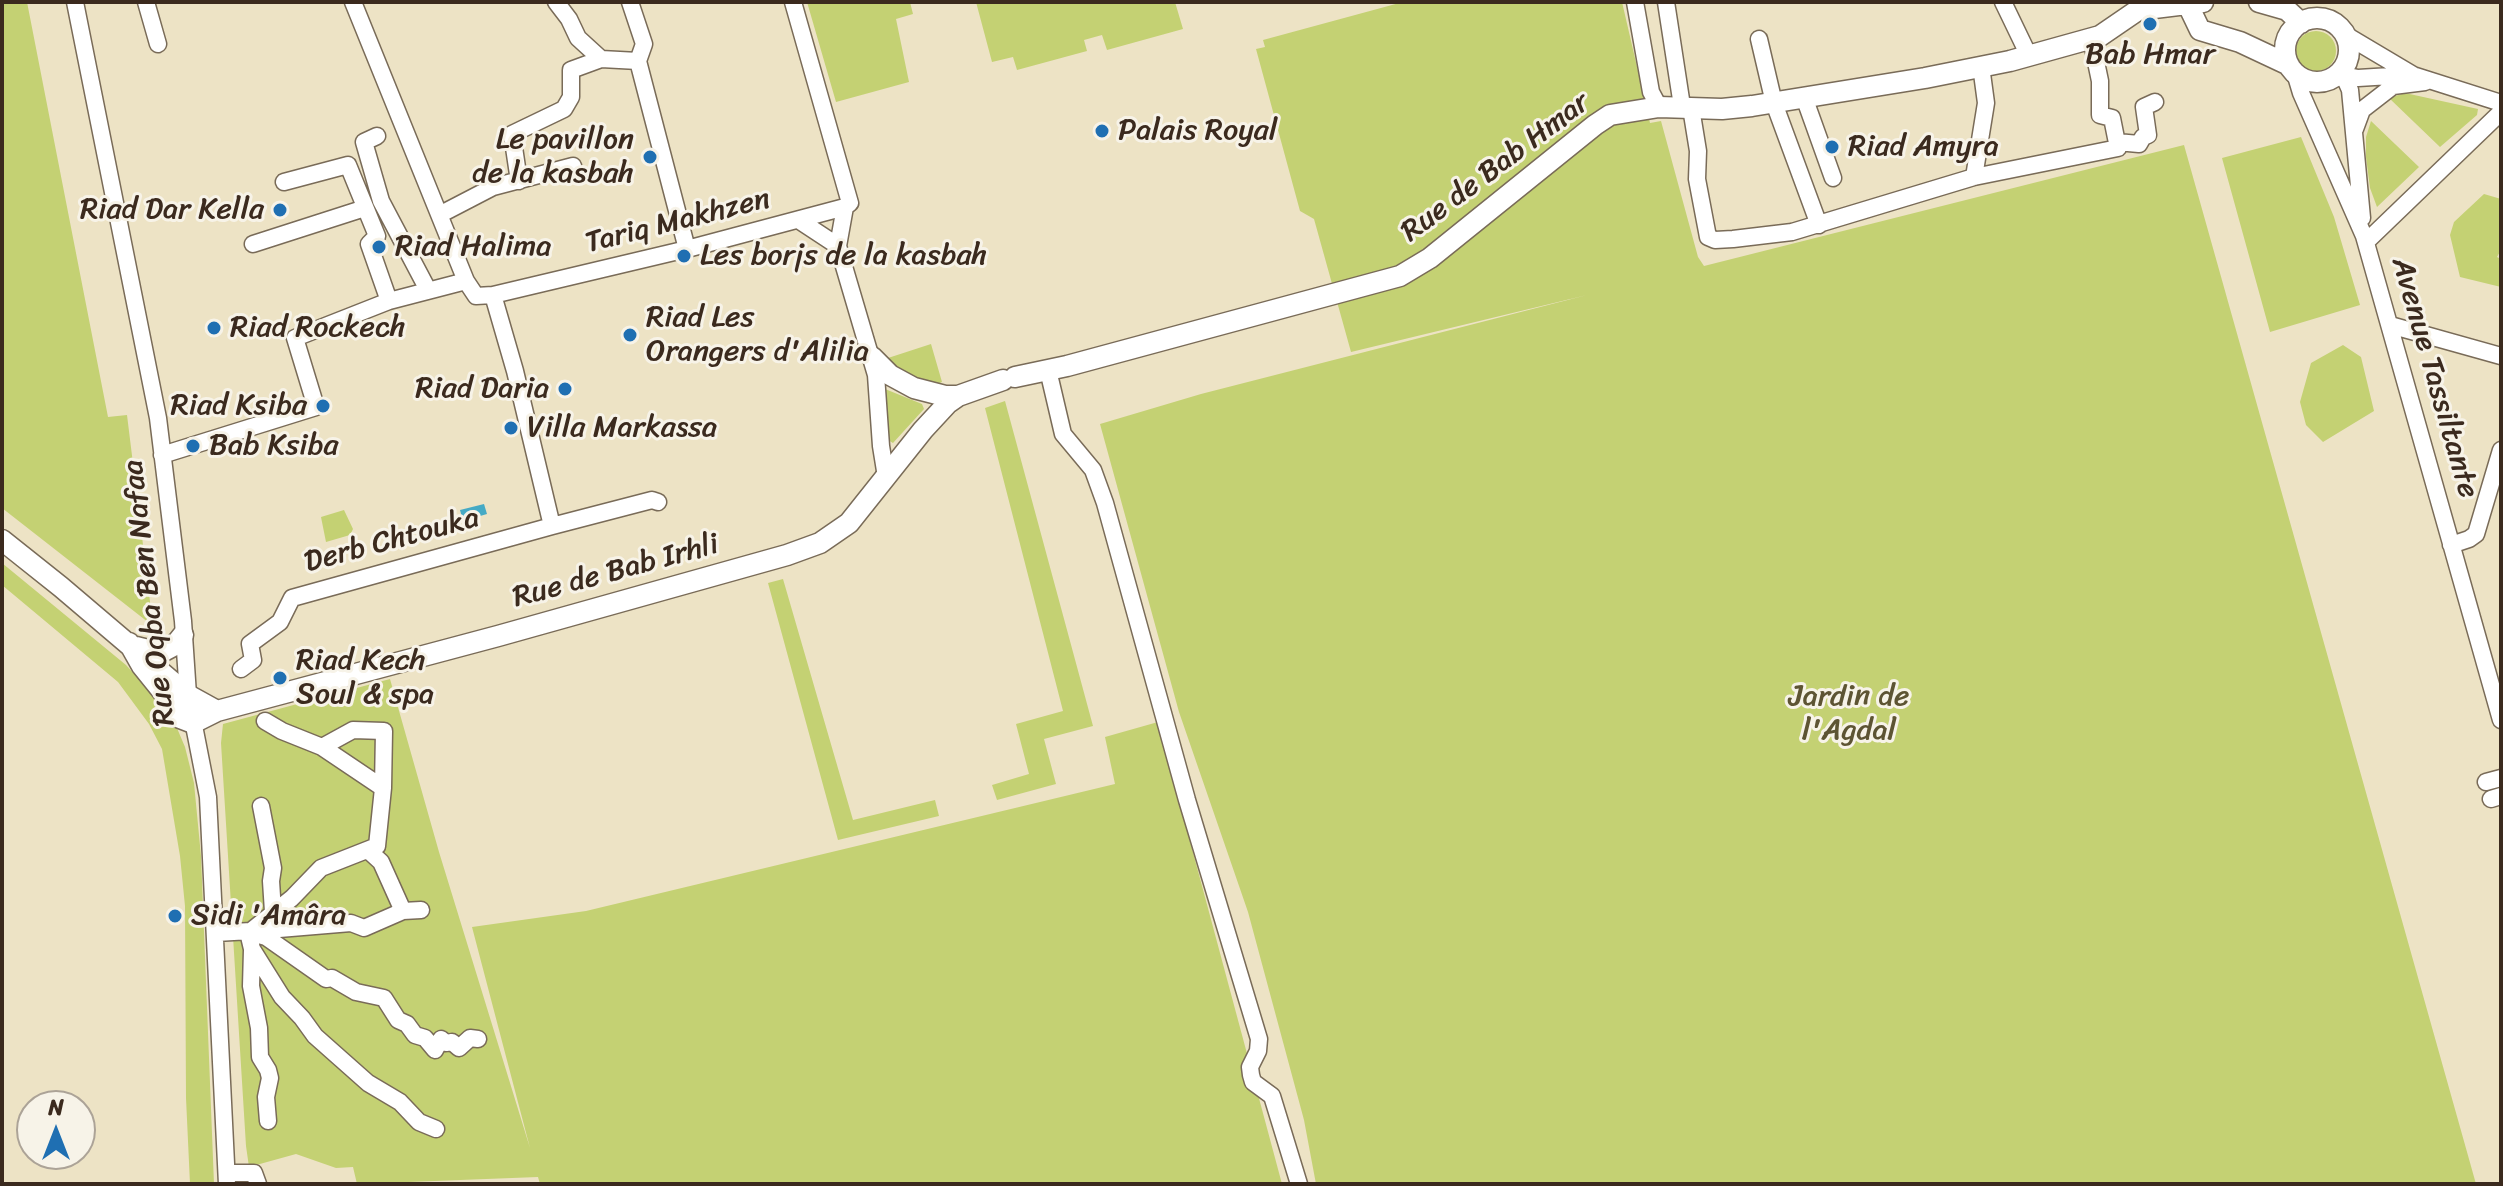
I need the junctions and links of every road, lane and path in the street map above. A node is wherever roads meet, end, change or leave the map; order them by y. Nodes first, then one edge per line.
1 (75, 2) edge
2 (146, 2) edge
3 (353, 2) edge
4 (556, 2) edge
5 (630, 2) edge
6 (793, 2) edge
7 (1635, 2) edge
8 (1666, 2) edge
9 (2003, 2) edge
10 (2259, 2) edge
11 (2330, 2) edge
12 (2193, 3) edge
13 (2301, 15) edge
14 (2341, 30) junction
15 (2091, 38) junction
16 (1759, 39) dead end
17 (158, 44) dead end
18 (2029, 56) junction
19 (601, 59) junction
20 (638, 61) junction
21 (1981, 66) junction
22 (2292, 69) junction
23 (2339, 73) junction
24 (2413, 75) junction
25 (2435, 81) junction
26 (1804, 97) junction
27 (2155, 102) dead end
28 (1774, 103) junction
29 (2501, 103) edge
30 (1659, 107) junction
31 (1686, 107) junction
32 (2501, 112) edge
33 (377, 136) dead end
34 (2117, 142) junction
35 (2353, 142) junction
36 (573, 166) dead end
37 (1974, 177) junction
38 (1833, 178) dead end
39 (519, 181) junction
40 (284, 182) dead end
41 (845, 207) junction
42 (365, 208) junction
43 (441, 214) junction
44 (800, 221) junction
45 (1819, 225) junction
46 (2365, 239) junction
47 (253, 244) dead end
48 (838, 246) junction
49 (687, 249) junction
50 (466, 281) junction
51 (428, 290) junction
52 (493, 295) junction
53 (389, 301) junction
54 (2390, 325) junction
55 (2501, 356) edge
56 (872, 357) junction
57 (1048, 370) junction
58 (1009, 378) joint
59 (958, 396) junction
60 (2501, 450) edge
61 (162, 455) junction
62 (886, 477) junction
63 (658, 502) dead end
64 (552, 526) junction
65 (2, 540) edge
66 (2451, 545) junction
67 (183, 635) junction
68 (129, 643) junction
69 (241, 669) dead end
70 (188, 695) junction
71 (217, 711) junction
72 (2501, 720) edge
73 (265, 721) dead end
74 (193, 723) junction
75 (322, 747) junction
76 (383, 788) junction
77 (261, 806) dead end
78 (369, 851) junction
79 (421, 910) dead end
80 (403, 911) junction
81 (273, 912) junction
82 (216, 933) junction
83 (251, 937) junction
84 (478, 1039) dead end
85 (268, 1121) dead end
86 (436, 1129) dead end
87 (227, 1179) edge
88 (258, 1184) edge
89 (1299, 1184) edge

1 - 61 street, Rue Oqba Ben Nafaa
2 - 17 street
3 - 43 street
4 - 19 street
5 - 20 street
6 - 41 street
7 - 30 street
8 - 31 street
9 - 18 street
10 - 13 main road
11 - 14 main road
12 - 15 main road, Rue de Bab Hmar
12 - 22 main road
13 - 14 main road
13 - 22 main road
14 - 23 main road
14 - 24 street
15 - 18 main road, Rue de Bab Hmar
15 - 34 street
16 - 28 street
18 - 21 main road, Rue de Bab Hmar
19 - 20 street
19 - 39 street
20 - 49 street
21 - 26 main road, Rue de Bab Hmar
21 - 37 street
22 - 23 main road
22 - 46 street, Avenue Tassiltante
23 - 24 street
23 - 35 street, Avenue Tassiltante
24 - 25 street
25 - 29 street
25 - 35 street
26 - 28 main road, Rue de Bab Hmar
26 - 38 street
27 - 34 street
28 - 31 main road, Rue de Bab Hmar
28 - 45 street
30 - 31 main road, Rue de Bab Hmar
30 - 57 main road, Rue de Bab Hmar
31 - 45 street
32 - 46 street
33 - 51 street
34 - 37 street
35 - 46 street, Avenue Tassiltante
36 - 39 street
37 - 45 street
39 - 43 street
40 - 42 street
41 - 44 street, Tariq Makhzen
41 - 48 street
42 - 47 street
42 - 53 street
43 - 50 street
44 - 48 street
44 - 49 street, Tariq Makhzen
46 - 54 street, Avenue Tassiltante
48 - 56 street
49 - 52 street, Tariq Makhzen
50 - 51 street
50 - 52 street
51 - 53 street
52 - 64 street
53 - 61 street
54 - 55 street
54 - 66 street, Avenue Tassiltante
56 - 59 main road
56 - 62 street
57 - 58 main road, Rue de Bab Hmar
57 - 89 street
58 - 59 main road, Rue de Bab Irhli
59 - 62 main road, Rue de Bab Irhli
60 - 66 street
61 - 67 street, Rue Oqba Ben Nafaa
62 - 71 main road, Rue de Bab Irhli
63 - 64 street, Derb Chtouka
64 - 69 street, Derb Chtouka
65 - 68 main road
66 - 72 street, Avenue Tassiltante
67 - 68 main road
67 - 70 street, Rue Oqba Ben Nafaa
68 - 70 main road
68 - 74 main road
70 - 71 main road
70 - 74 street, Rue Oqba Ben Nafaa
71 - 74 main road, Rue de Bab Irhli
73 - 75 street
74 - 82 street, Rue Oqba Ben Nafaa
75 - 76 street
75 - 76 street
76 - 78 street
77 - 81 street
78 - 80 street
78 - 81 street
79 - 80 street
80 - 83 street
81 - 83 street
82 - 83 street
82 - 87 street, Rue Oqba Ben Nafaa
83 - 84 street
83 - 85 street
83 - 86 street
87 - 88 street

